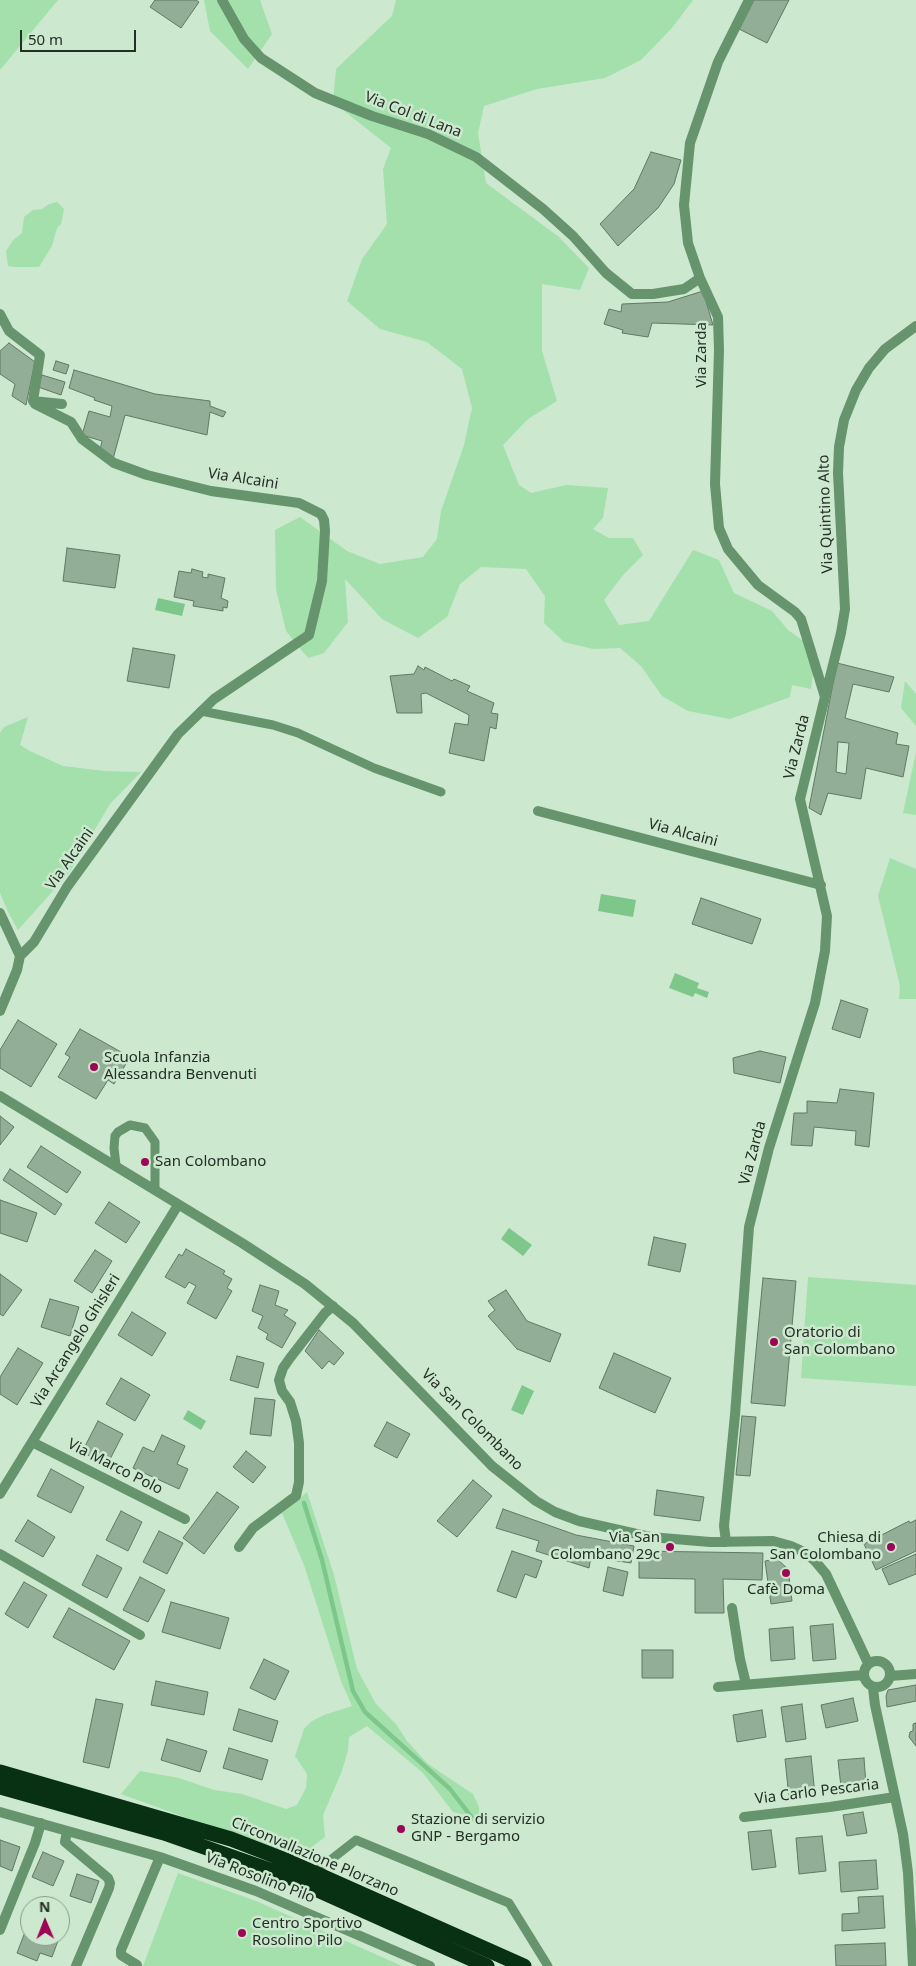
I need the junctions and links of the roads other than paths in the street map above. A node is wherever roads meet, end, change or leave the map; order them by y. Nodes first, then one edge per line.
1 (222, 0) edge
2 (749, 0) edge
3 (700, 278) junction
4 (0, 314) edge
5 (916, 326) edge
6 (33, 401) junction
7 (62, 404) dead end
8 (825, 697) junction
9 (201, 711) junction
10 (441, 792) dead end
11 (538, 811) dead end
12 (821, 885) junction
13 (0, 913) edge
14 (20, 956) junction
15 (0, 1011) edge
16 (0, 1096) edge
17 (116, 1165) junction
18 (155, 1190) junction
19 (178, 1205) junction
20 (333, 1306) junction
21 (32, 1442) junction
22 (0, 1494) edge
23 (185, 1519) dead end
24 (726, 1542) junction
25 (239, 1546) dead end
26 (0, 1554) edge
27 (732, 1608) dead end
28 (140, 1635) dead end
29 (868, 1663) junction
30 (916, 1674) edge
31 (863, 1675) junction
32 (890, 1676) junction
33 (746, 1684) junction
34 (718, 1687) dead end
35 (873, 1688) junction
36 (0, 1772) edge
37 (0, 1787) edge
38 (895, 1797) junction
39 (0, 1812) edge
40 (744, 1817) dead end
41 (41, 1823) junction
42 (68, 1831) junction
43 (160, 1858) junction
44 (314, 1873) junction
45 (912, 1873) edge
46 (0, 1930) edge
47 (76, 1966) edge
48 (137, 1966) edge
49 (430, 1966) edge
50 (487, 1966) edge
51 (524, 1966) edge
52 (548, 1966) edge
53 (913, 1966) edge

1 - 3 street, Via Col di Lana
2 - 3 street, Via Zarda
3 - 8 street, Via Zarda
4 - 6 street
5 - 8 street, Via Quintino Alto
6 - 7 street
6 - 9 street, Via Alcaini
8 - 12 street, Via Zarda
9 - 10 lane
9 - 14 street, Via Alcaini
11 - 12 street, Via Alcaini
12 - 24 street, Via Zarda
13 - 14 street
14 - 15 street, Via Alcaini
16 - 17 street, Via San Colombano
17 - 18 street, Via San Colombano
17 - 18 lane
18 - 19 street, Via San Colombano
19 - 20 street, Via San Colombano
19 - 21 street, Via Arcangelo Ghisleri
20 - 24 street, Via San Colombano
20 - 25 street
21 - 22 street, Via Arcangelo Ghisleri
21 - 23 street, Via Marco Polo
24 - 29 street, Via San Colombano
26 - 28 street
27 - 33 street
29 - 31 street
29 - 32 street
30 - 32 street
31 - 33 street
31 - 35 street
32 - 35 street
33 - 34 street
35 - 38 street, Via Carlo Pescaria
36 - 44 highway, Circonvallazione Plorzano
37 - 50 highway, Circonvallazione Plorzano
38 - 40 street, Via Carlo Pescaria
38 - 45 street, Via Carlo Pescaria
39 - 41 street, Via Rosolino Pilo
41 - 42 street, Via Rosolino Pilo
41 - 46 street
42 - 43 street, Via Rosolino Pilo
42 - 47 street
43 - 48 street
43 - 49 street, Via Rosolino Pilo
44 - 51 highway, Circonvallazione Plorzano
44 - 52 lane
45 - 53 street, Via Carlo Pescaria

